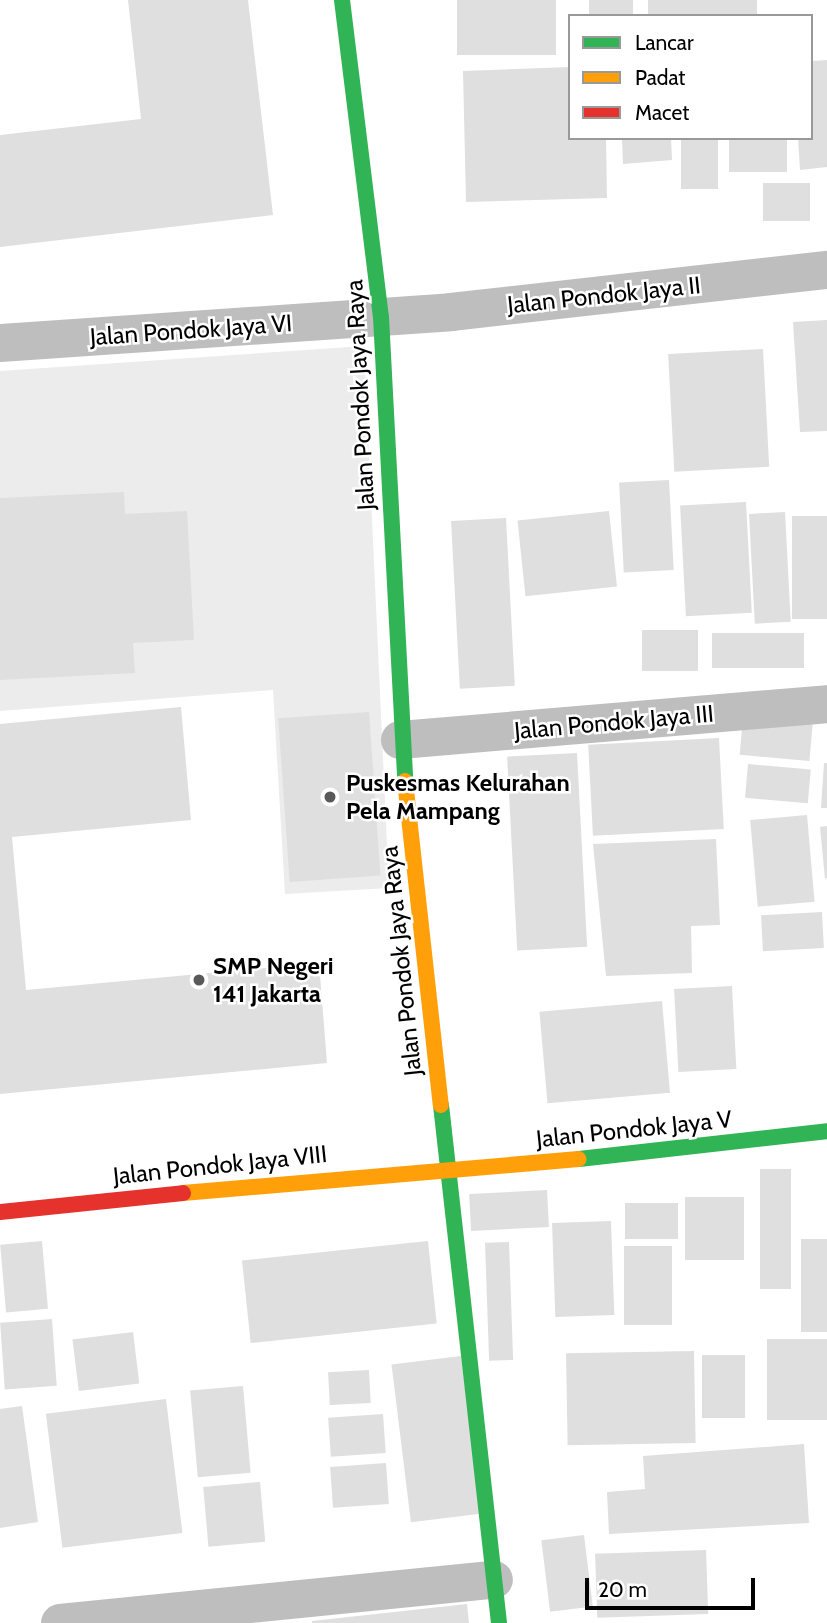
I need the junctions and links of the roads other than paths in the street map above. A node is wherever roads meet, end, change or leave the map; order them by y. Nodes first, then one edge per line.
1 (342, 0) edge
2 (827, 270) edge
3 (382, 317) junction
4 (0, 343) edge
5 (827, 704) edge
6 (400, 740) junction
7 (827, 1131) edge
8 (446, 1169) junction
9 (0, 1212) edge
10 (494, 1580) junction
11 (60, 1623) edge
12 (499, 1623) edge

1 - 3 street, Jalan Pondok Jaya Raya
2 - 3 street, Jalan Pondok Jaya II
3 - 4 street, Jalan Pondok Jaya VI
3 - 6 street, Jalan Pondok Jaya Raya
5 - 6 street, Jalan Pondok Jaya III
6 - 8 street, Jalan Pondok Jaya Raya
7 - 8 street, Jalan Pondok Jaya V
8 - 9 street, Jalan Pondok Jaya VIII
8 - 10 street, Jalan Pondok Jaya Raya
10 - 11 street
10 - 12 street, Jalan Pondok Jaya Raya

